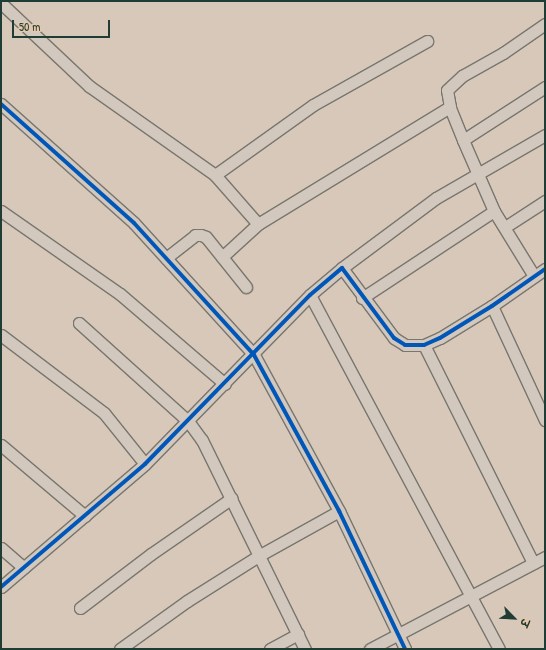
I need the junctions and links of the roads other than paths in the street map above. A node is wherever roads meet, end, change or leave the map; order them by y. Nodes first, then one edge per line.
1 (1, 3) edge
2 (545, 24) edge
3 (427, 41) dead end
4 (545, 87) edge
5 (1, 104) edge
6 (450, 107) junction
7 (545, 135) edge
8 (463, 140) junction
9 (478, 173) junction
10 (215, 174) junction
11 (545, 201) edge
12 (1, 211) edge
13 (494, 211) junction
14 (258, 224) junction
15 (505, 228) junction
16 (222, 257) junction
17 (166, 258) junction
18 (342, 268) junction
19 (545, 269) edge
20 (534, 276) junction
21 (246, 287) dead end
22 (310, 295) junction
23 (362, 298) junction
24 (492, 306) junction
25 (79, 323) dead end
26 (1, 335) edge
27 (424, 344) junction
28 (254, 356) junction
29 (225, 384) junction
30 (545, 420) edge
31 (188, 421) junction
32 (1, 445) edge
33 (145, 464) junction
34 (232, 498) junction
35 (339, 511) junction
36 (85, 516) junction
37 (1, 548) edge
38 (260, 556) junction
39 (545, 557) edge
40 (533, 563) junction
41 (24, 568) junction
42 (1, 587) edge
43 (472, 595) junction
44 (80, 608) dead end
45 (298, 634) junction
46 (398, 634) junction
47 (120, 649) edge
48 (270, 649) edge
49 (305, 649) edge
50 (370, 649) edge
51 (405, 649) edge
52 (499, 649) edge

1 - 10 street
2 - 6 street
3 - 10 street
4 - 8 street
5 - 17 street
6 - 8 street
6 - 14 street
7 - 9 street
8 - 9 street
9 - 13 street
9 - 18 street
10 - 14 street
11 - 15 street
12 - 29 street
13 - 15 street
13 - 23 street
14 - 16 street
15 - 20 street
16 - 17 street
16 - 21 street
17 - 28 street
18 - 22 street
18 - 23 street
19 - 20 street
20 - 24 street
22 - 28 street
22 - 43 street
23 - 27 street
24 - 27 street
24 - 30 street
25 - 31 street
26 - 33 street
27 - 40 street
28 - 29 street
28 - 35 street
29 - 31 street
31 - 33 street
31 - 34 street
32 - 36 street
33 - 36 street
34 - 38 street
34 - 44 street
35 - 38 street
35 - 46 street
36 - 41 street
37 - 41 street
38 - 45 street
38 - 47 street
39 - 40 street
40 - 43 street
41 - 42 street
43 - 46 street
43 - 52 street
45 - 48 street
45 - 49 street
46 - 50 street
46 - 51 street

